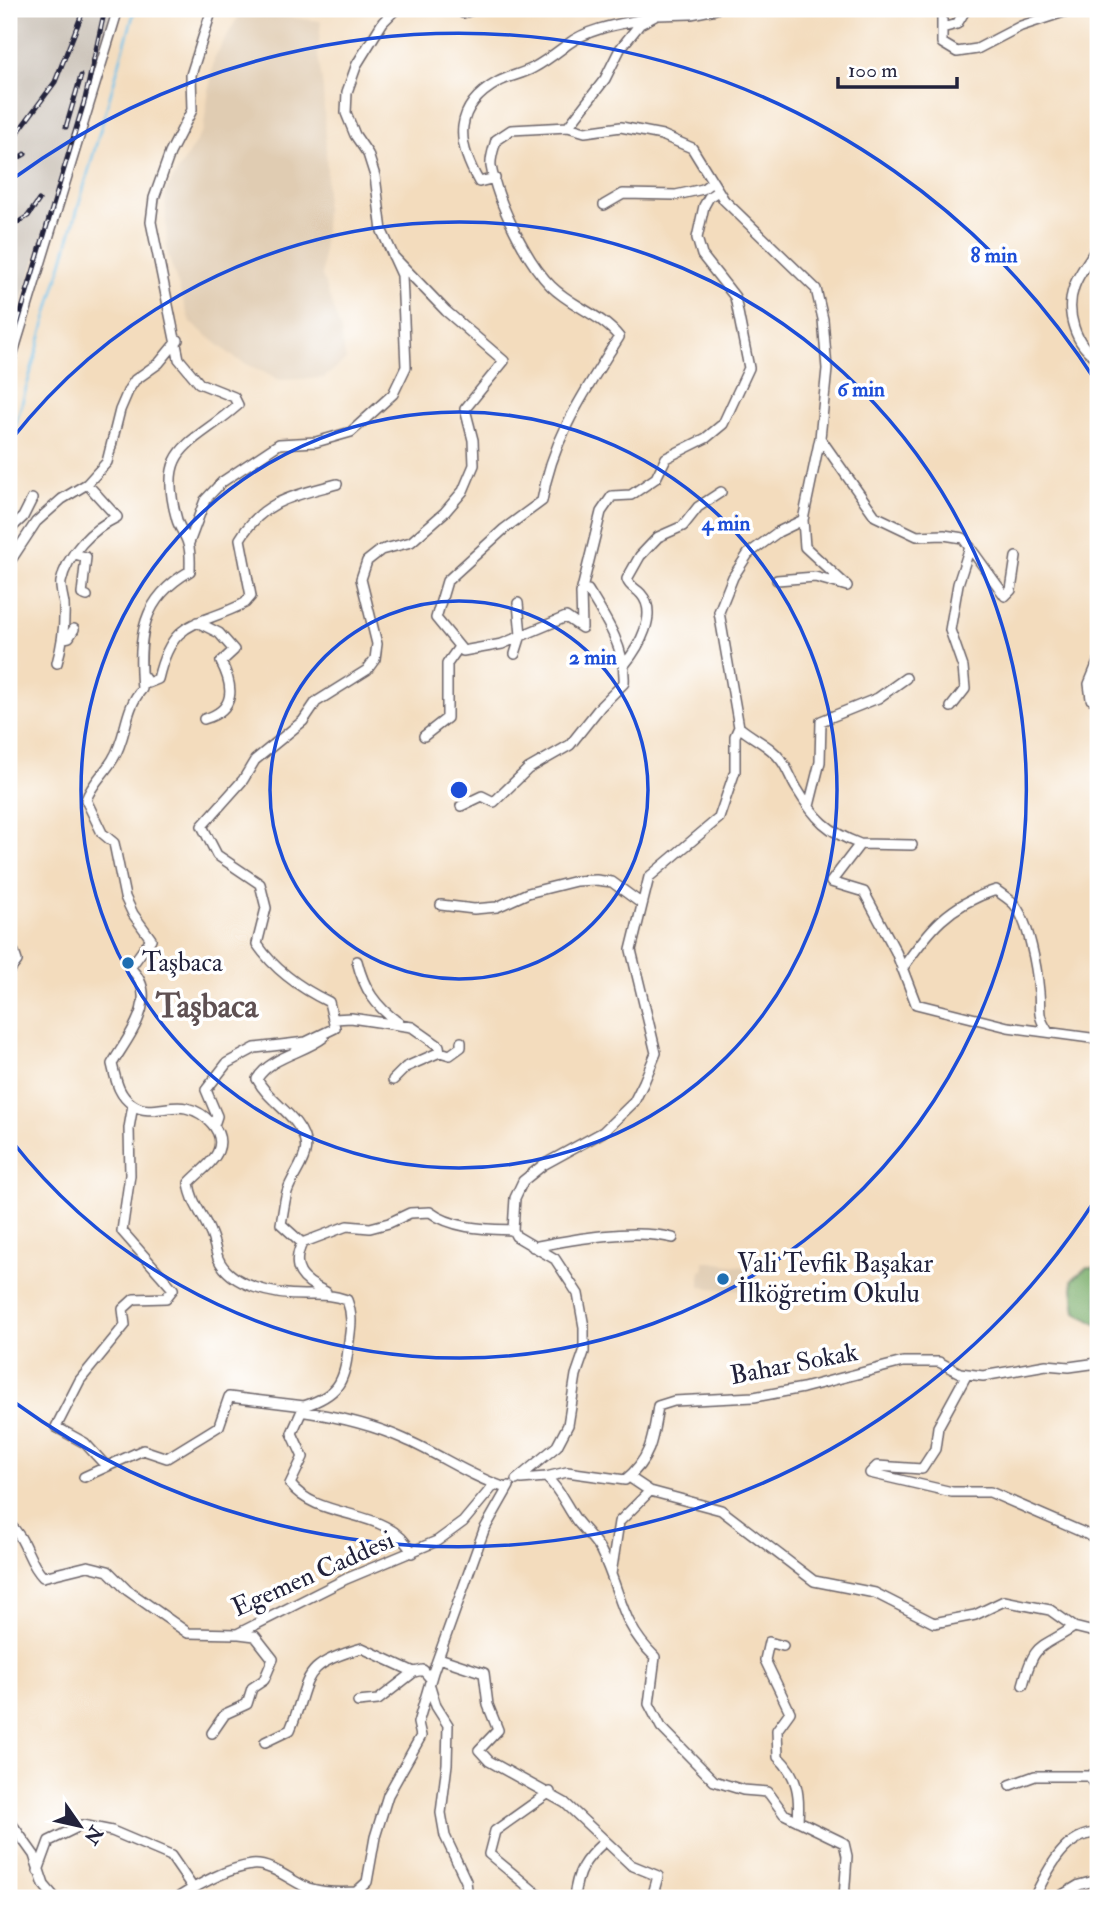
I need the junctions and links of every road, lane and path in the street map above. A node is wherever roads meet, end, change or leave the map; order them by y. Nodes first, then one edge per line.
1 (14, 9) edge
2 (118, 9) edge
3 (212, 9) edge
4 (396, 9) edge
5 (462, 9) edge
6 (716, 9) edge
7 (942, 9) edge
8 (967, 9) edge
9 (1073, 9) edge
10 (473, 10) edge
11 (650, 18) junction
12 (9, 19) edge
13 (942, 28) junction
14 (568, 127) junction
15 (495, 178) junction
16 (712, 182) junction
17 (718, 191) junction
18 (604, 205) dead end
19 (1098, 244) edge
20 (393, 256) junction
21 (178, 340) junction
22 (1098, 358) edge
23 (9, 366) edge
24 (820, 438) junction
25 (87, 484) junction
26 (337, 484) dead end
27 (721, 492) dead end
28 (32, 499) dead end
29 (803, 520) junction
30 (9, 530) edge
31 (188, 543) junction
32 (970, 547) junction
33 (74, 554) junction
34 (1016, 557) dead end
35 (9, 562) edge
36 (778, 580) dead end
37 (581, 593) junction
38 (87, 596) dead end
39 (518, 603) dead end
40 (196, 622) junction
41 (74, 629) dead end
42 (521, 635) junction
43 (64, 638) junction
44 (459, 647) junction
45 (515, 654) dead end
46 (1098, 662) edge
47 (57, 663) dead end
48 (625, 664) junction
49 (141, 673) junction
50 (906, 678) dead end
51 (1098, 702) edge
52 (951, 707) dead end
53 (204, 719) dead end
54 (739, 727) junction
55 (424, 736) dead end
56 (461, 806) dead end
57 (809, 806) junction
58 (860, 844) junction
59 (912, 845) dead end
60 (642, 904) junction
61 (441, 905) dead end
62 (9, 953) edge
63 (357, 961) dead end
64 (902, 969) junction
65 (10, 971) edge
66 (335, 1023) junction
67 (403, 1026) junction
68 (1048, 1032) junction
69 (1098, 1040) edge
70 (461, 1042) dead end
71 (440, 1052) junction
72 (393, 1080) dead end
73 (133, 1105) junction
74 (214, 1125) junction
75 (513, 1230) junction
76 (673, 1238) dead end
77 (302, 1243) junction
78 (533, 1247) junction
79 (327, 1293) junction
80 (1098, 1363) edge
81 (967, 1374) junction
82 (304, 1406) junction
83 (106, 1466) junction
84 (83, 1476) dead end
85 (545, 1477) junction
86 (629, 1477) junction
87 (516, 1480) junction
88 (494, 1485) junction
89 (506, 1488) junction
90 (650, 1491) junction
91 (9, 1524) edge
92 (1098, 1539) edge
93 (412, 1553) junction
94 (611, 1576) junction
95 (1074, 1627) junction
96 (1098, 1633) edge
97 (237, 1634) junction
98 (783, 1646) dead end
99 (439, 1658) junction
100 (414, 1672) junction
101 (430, 1681) junction
102 (1023, 1685) dead end
103 (358, 1702) dead end
104 (212, 1733) dead end
105 (265, 1742) dead end
106 (1094, 1774) edge
107 (1010, 1785) dead end
108 (1098, 1788) edge
109 (550, 1792) junction
110 (9, 1820) edge
111 (798, 1821) junction
112 (1098, 1833) edge
113 (604, 1842) junction
114 (38, 1871) junction
115 (1098, 1881) edge
116 (193, 1888) junction
117 (55, 1898) edge
118 (177, 1898) edge
119 (468, 1898) edge
120 (542, 1898) edge
121 (574, 1898) edge
122 (652, 1898) edge
123 (844, 1898) edge
124 (1034, 1898) edge
125 (1057, 1898) edge

1 - 12 street
2 - 23 street
3 - 21 street
4 - 20 street
5 - 10 street
6 - 11 street
7 - 13 street
8 - 13 street
9 - 13 street
11 - 14 street
11 - 15 street
14 - 15 street
14 - 16 street
15 - 44 street
16 - 17 street
16 - 18 street
17 - 24 street
17 - 37 street
19 - 22 street
20 - 31 street
20 - 66 street
21 - 25 street
21 - 31 street
24 - 29 street
24 - 32 street
25 - 33 street
25 - 35 street
26 - 40 street
27 - 48 street
28 - 30 street
29 - 36 street
29 - 54 street
31 - 49 street
32 - 34 street
32 - 52 street
33 - 38 street
33 - 43 street
37 - 42 street
37 - 48 street
39 - 42 street
40 - 49 street
40 - 53 street
41 - 43 street
42 - 44 street
42 - 45 street
43 - 47 street
44 - 55 street
46 - 51 street
48 - 56 street
49 - 73 street
50 - 57 street
54 - 57 street
54 - 60 street
57 - 58 street
58 - 59 street
58 - 64 street
60 - 61 street
60 - 75 street
62 - 65 street
63 - 67 street
64 - 68 street
64 - 68 street
66 - 67 street
66 - 74 street
66 - 77 street
67 - 71 street
68 - 69 street
70 - 71 street
71 - 72 street
73 - 74 street
73 - 83 street
74 - 79 street
75 - 77 street
75 - 78 street
76 - 78 street
77 - 79 street
78 - 87 street
79 - 82 street
80 - 81 street, Bahar Sokak
81 - 86 street, Bahar Sokak
81 - 92 street
82 - 83 street
82 - 88 street
82 - 93 street
83 - 84 street
85 - 86 street
85 - 87 street
85 - 94 street
86 - 90 street
87 - 89 street
88 - 89 street
88 - 93 street, Egemen Caddesi
89 - 99 street
90 - 94 street
90 - 95 street
91 - 97 street, Egemen Caddesi
93 - 97 street, Egemen Caddesi
94 - 111 street
95 - 96 street
95 - 102 street
97 - 104 street
98 - 111 street
99 - 101 street
99 - 109 street
100 - 101 street
100 - 103 street
100 - 105 street
101 - 116 street
101 - 119 street
106 - 107 street
106 - 108 street
109 - 113 street
109 - 120 street
110 - 114 street
111 - 123 street
112 - 124 street
113 - 121 street
113 - 122 street
114 - 116 street
114 - 117 street
115 - 125 street
116 - 118 street

